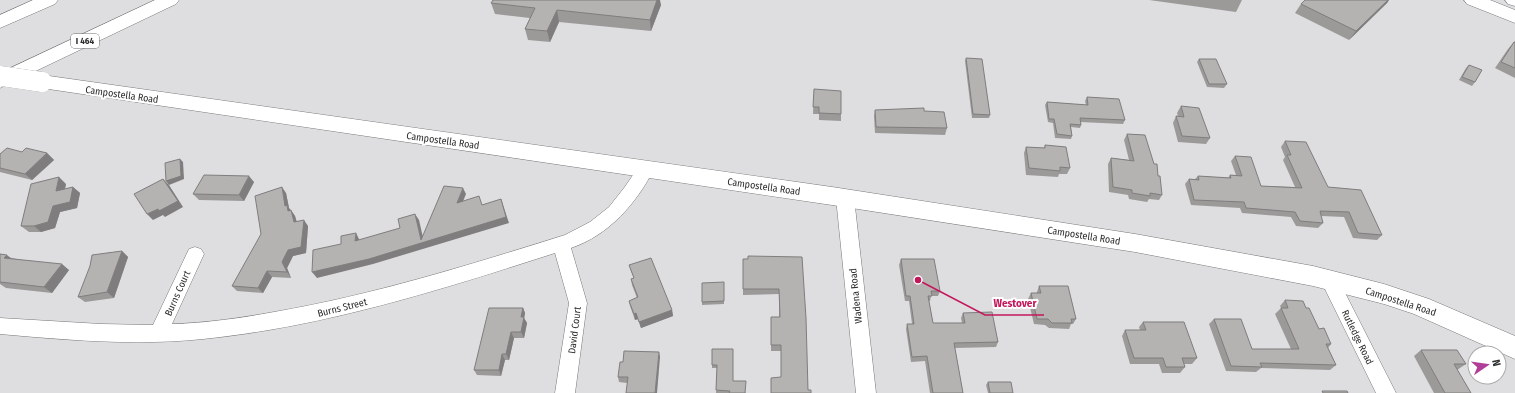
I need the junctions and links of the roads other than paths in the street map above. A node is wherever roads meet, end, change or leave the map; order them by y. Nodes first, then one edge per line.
1 (49, 0) edge
2 (170, 0) edge
3 (1473, 0) edge
4 (1515, 17) edge
5 (0, 22) edge
6 (0, 76) edge
7 (0, 81) edge
8 (646, 169) junction
9 (845, 198) junction
10 (561, 244) junction
11 (195, 254) dead end
12 (1330, 280) junction
13 (0, 326) edge
14 (159, 332) junction
15 (1515, 348) edge
16 (565, 393) edge
17 (866, 393) edge
18 (1386, 393) edge

1 - 5 main road
2 - 7 main road, I 464
3 - 4 main road
6 - 8 main road, Campostella Road, bridge
8 - 9 main road, Campostella Road
8 - 10 street, Burns Street
9 - 12 main road, Campostella Road
9 - 17 street, Wadena Road
10 - 14 street, Burns Street
10 - 16 street, David Court
11 - 14 street, Burns Court
12 - 15 main road, Campostella Road
12 - 18 street, Rutledge Road
13 - 14 street, Burns Street

